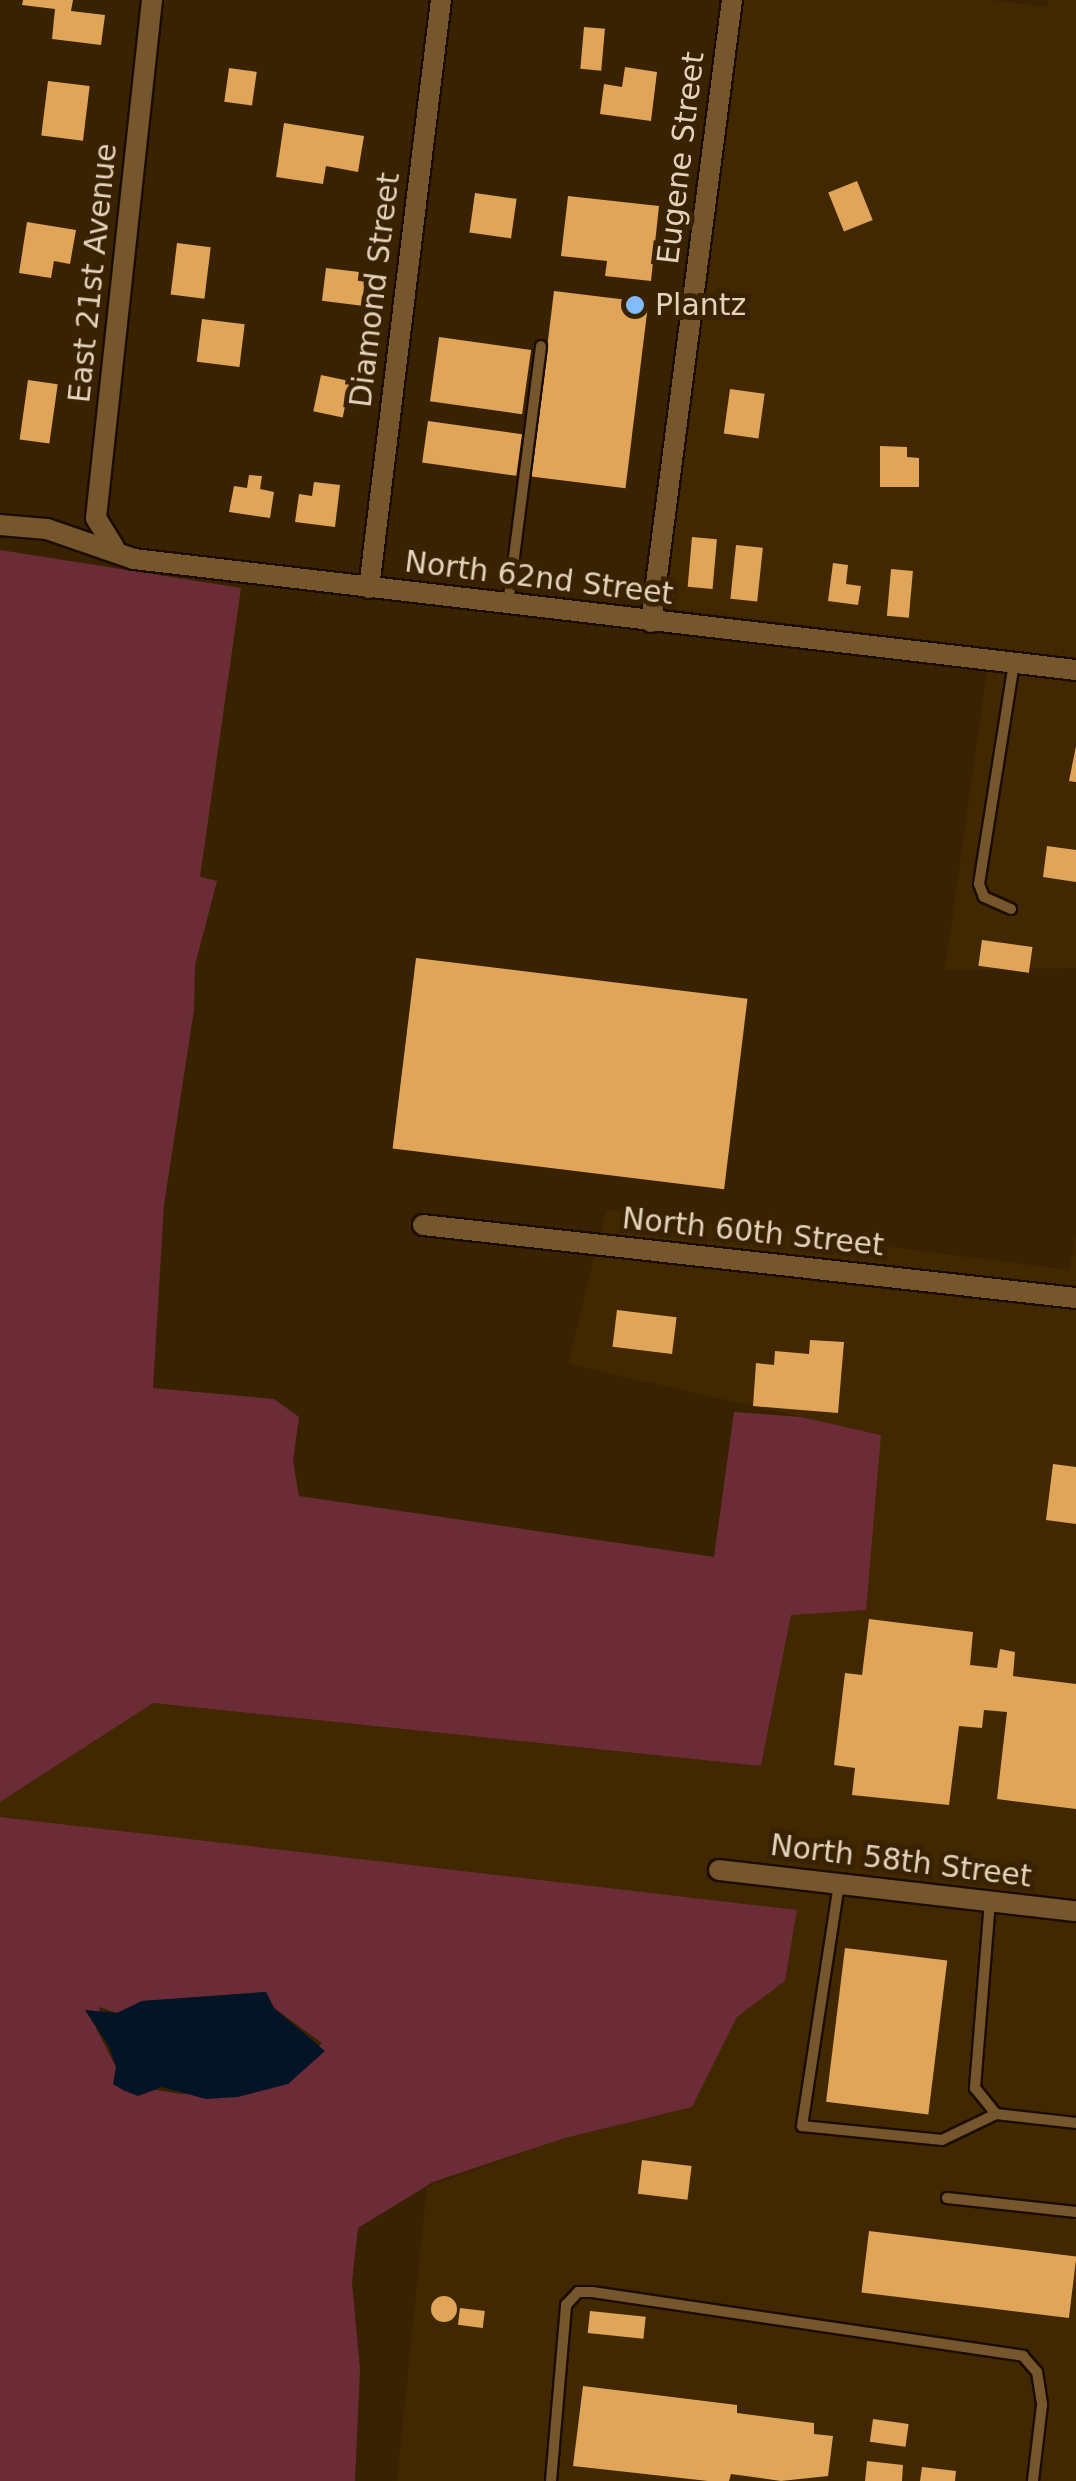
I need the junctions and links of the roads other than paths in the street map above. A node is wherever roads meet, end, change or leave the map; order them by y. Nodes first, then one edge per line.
1 (152, 0) edge
2 (441, 0) edge
3 (732, 0) edge
4 (541, 346) dead end
5 (0, 525) edge
6 (114, 547) junction
7 (369, 588) junction
8 (508, 605) junction
9 (652, 622) junction
10 (1014, 663) junction
11 (1076, 670) edge
12 (1011, 909) dead end
13 (423, 1225) dead end
14 (1076, 1298) edge
15 (719, 1870) dead end
16 (839, 1884) junction
17 (990, 1902) junction
18 (1076, 1911) edge
19 (996, 2114) junction
20 (1076, 2123) edge
21 (947, 2198) dead end
22 (1076, 2212) edge
23 (551, 2481) edge
24 (1033, 2481) edge

1 - 6 street, East 21st Avenue
2 - 7 street, Diamond Street
3 - 9 street, Eugene Street
4 - 8 lane
5 - 6 street, North 62nd Street
6 - 7 street, North 62nd Street
7 - 8 street, North 62nd Street
8 - 9 street, North 62nd Street
9 - 10 street, North 62nd Street
10 - 11 street, North 62nd Street
10 - 12 lane
13 - 14 street, North 60th Street
15 - 16 street, North 58th Street
16 - 17 street, North 58th Street
16 - 19 lane
17 - 18 street, North 58th Street
17 - 19 lane
19 - 20 lane
21 - 22 lane
23 - 24 lane

